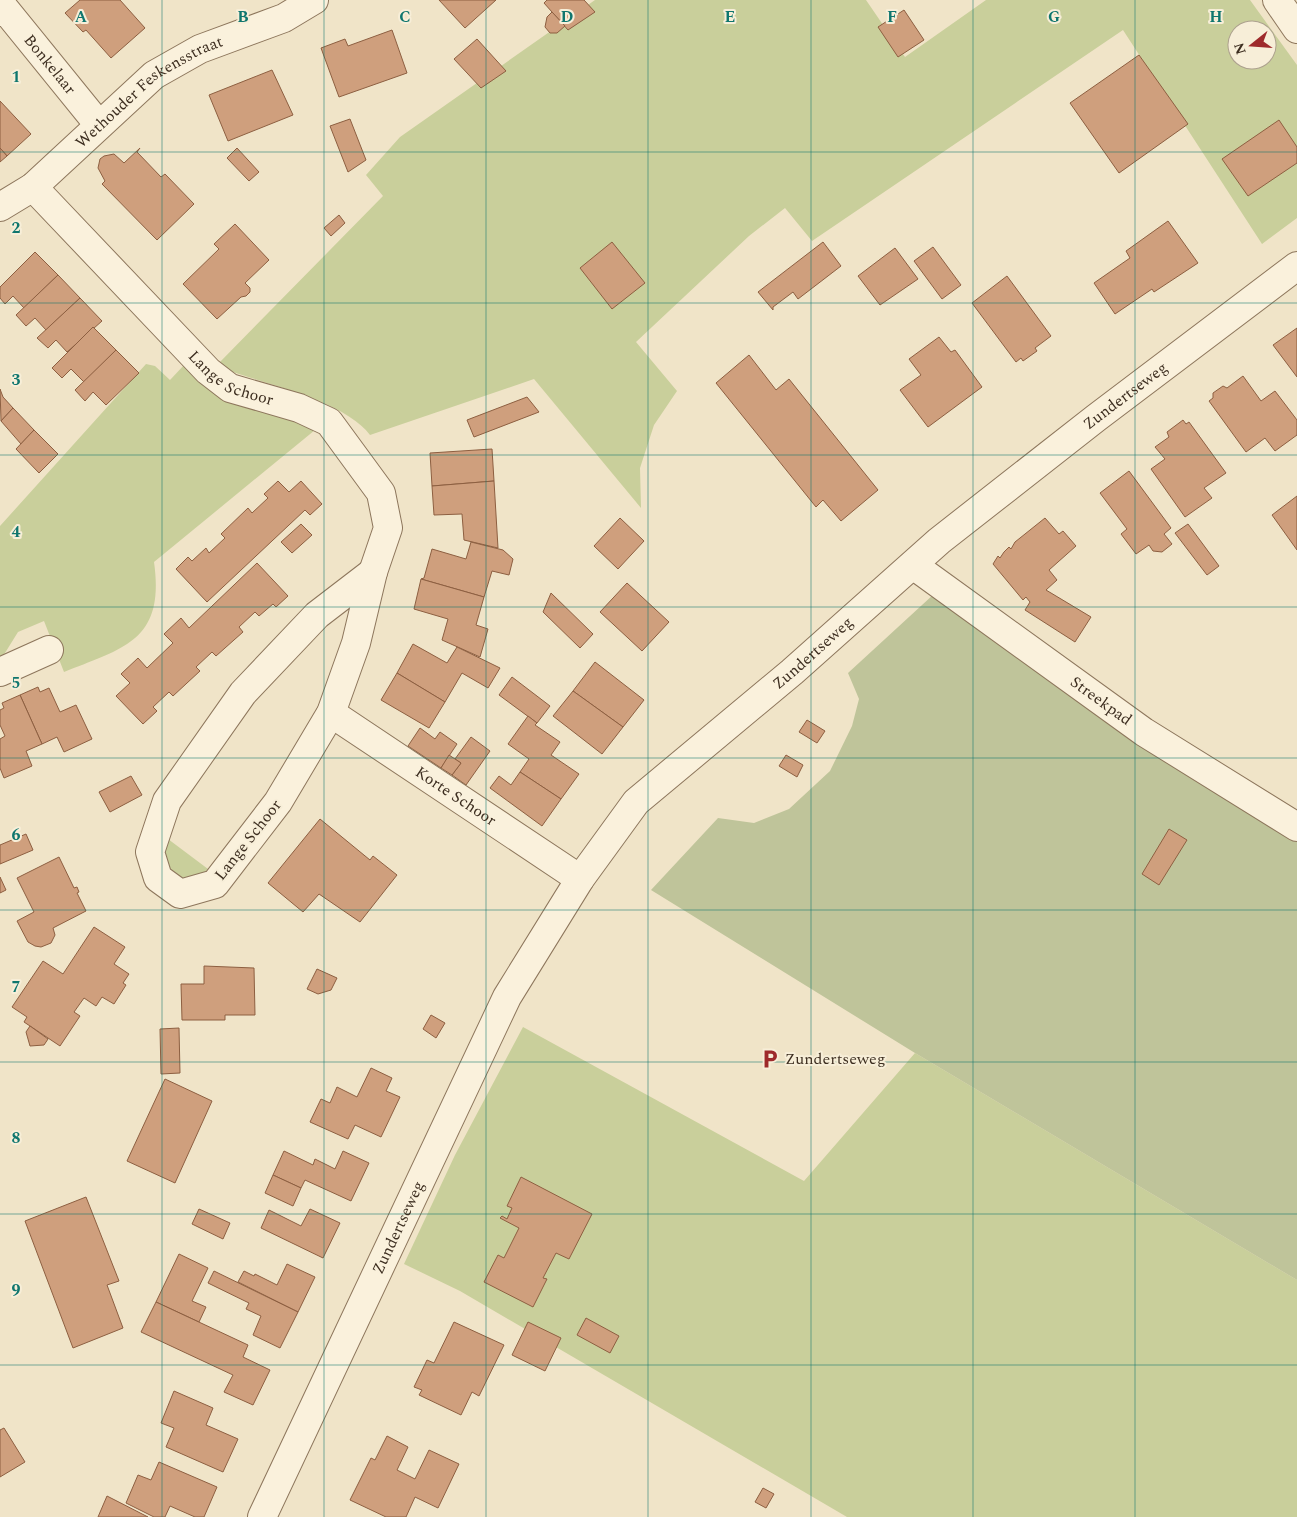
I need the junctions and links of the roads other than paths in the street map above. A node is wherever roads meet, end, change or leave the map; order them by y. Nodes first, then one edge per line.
1 (314, 0) edge
2 (1277, 0) edge
3 (0, 3) edge
4 (1297, 29) edge
5 (99, 125) junction
6 (32, 187) junction
7 (0, 207) edge
8 (1297, 266) edge
9 (913, 565) junction
10 (373, 572) junction
11 (49, 650) dead end
12 (0, 672) edge
13 (331, 713) junction
14 (1297, 827) edge
15 (580, 879) junction
16 (262, 1517) edge

1 - 5 street, Wethouder Feskensstraat
2 - 4 street
3 - 5 street, Bonkelaar
5 - 6 street, Wethouder Feskensstraat
6 - 7 street, Wethouder Feskensstraat
6 - 10 street, Lange Schoor
8 - 9 street, Zundertseweg
9 - 14 street, Streekpad
9 - 15 street, Zundertseweg
10 - 13 street, Lange Schoor
10 - 13 street, Lange Schoor
11 - 12 street
13 - 15 street, Korte Schoor
15 - 16 street, Zundertseweg

